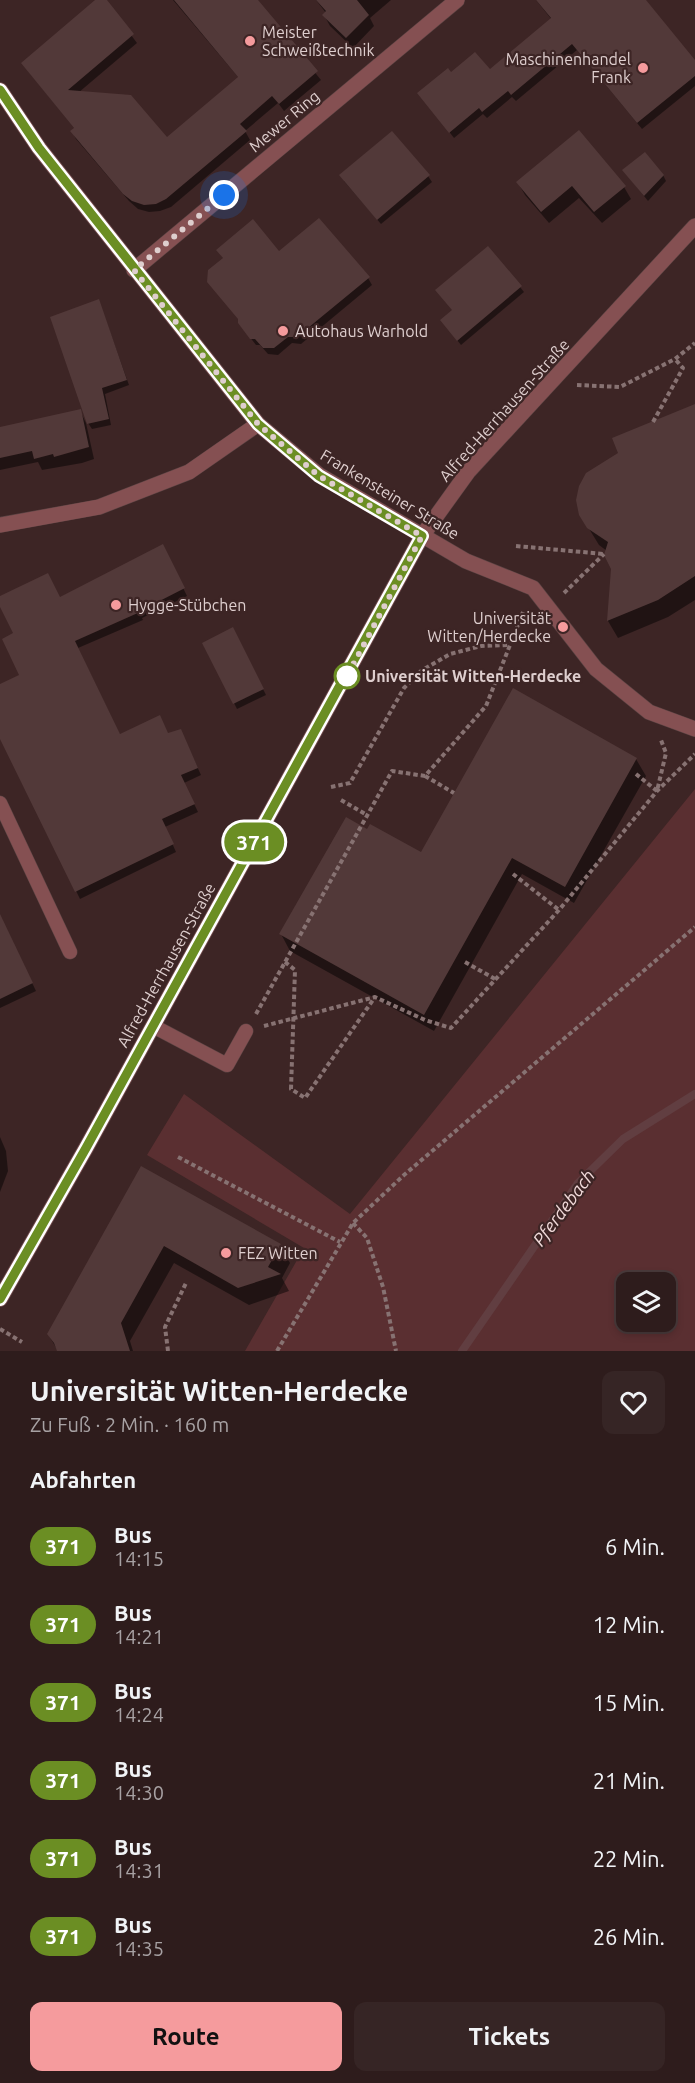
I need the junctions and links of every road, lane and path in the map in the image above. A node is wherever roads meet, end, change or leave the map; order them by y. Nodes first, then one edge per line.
1 (457, 0) edge
2 (0, 90) edge
3 (695, 226) edge
4 (134, 270) junction
5 (695, 343) edge
6 (675, 359) junction
7 (549, 384) junction
8 (653, 422) dead end
9 (258, 424) junction
10 (0, 525) edge
11 (422, 536) junction
12 (516, 546) dead end
13 (533, 588) junction
14 (510, 645) junction
15 (649, 712) junction
16 (695, 729) edge
17 (695, 754) edge
18 (636, 774) dead end
19 (425, 776) junction
20 (331, 787) dead end
21 (657, 791) junction
22 (454, 793) dead end
23 (341, 800) dead end
24 (0, 804) edge
25 (367, 815) junction
26 (513, 874) dead end
27 (559, 910) junction
28 (695, 927) edge
29 (70, 952) dead end
30 (285, 962) junction
31 (465, 962) dead end
32 (495, 979) junction
33 (375, 997) junction
34 (293, 1018) junction
35 (153, 1026) junction
36 (246, 1031) junction
37 (178, 1157) dead end
38 (353, 1223) junction
39 (340, 1242) junction
40 (186, 1283) dead end
41 (0, 1299) edge
42 (0, 1329) edge
43 (22, 1342) dead end
44 (168, 1351) edge
45 (277, 1351) edge
46 (396, 1351) edge

1 - 4 street, Mewer Ring
2 - 4 street, Frankensteiner Straße
3 - 7 street, Alfred-Herrhausen-Straße
4 - 9 street, Frankensteiner Straße
5 - 6 path
6 - 7 path
6 - 8 path
7 - 11 street, Alfred-Herrhausen-Straße
9 - 10 street
9 - 11 street, Frankensteiner Straße
11 - 13 street, Frankensteiner Straße
11 - 35 street, Alfred-Herrhausen-Straße
12 - 13 path
13 - 14 path
13 - 15 street
14 - 19 path
14 - 20 path
15 - 16 street
15 - 21 path
17 - 21 path
18 - 21 path
19 - 22 path
19 - 25 path
21 - 27 path
23 - 25 path
24 - 29 lane
25 - 30 path
26 - 27 path
27 - 32 path
28 - 38 path
30 - 34 path
30 - 36 path
31 - 32 path
32 - 33 path
33 - 34 path
33 - 34 path
34 - 36 path
35 - 36 lane
35 - 41 street, Alfred-Herrhausen-Straße
37 - 39 path
38 - 39 path
38 - 46 path
39 - 45 path
40 - 44 path
42 - 43 path

